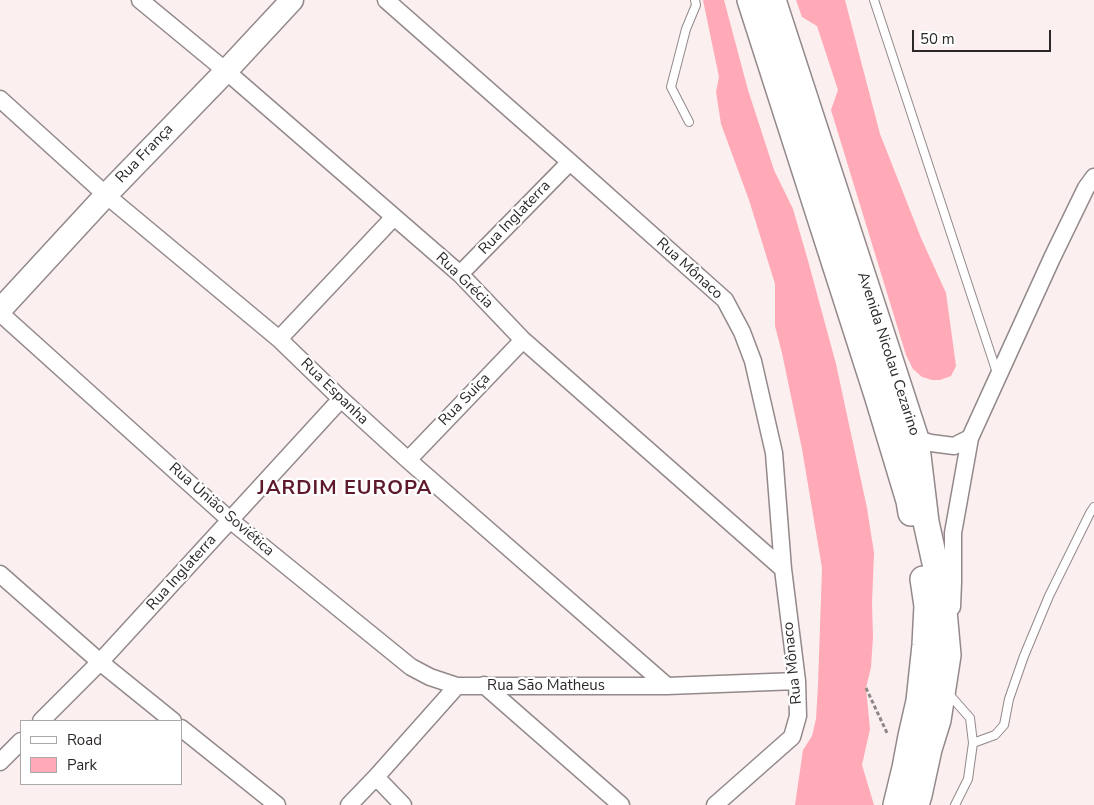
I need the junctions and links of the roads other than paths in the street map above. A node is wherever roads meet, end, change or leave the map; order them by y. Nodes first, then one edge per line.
1 (140, 0) edge
2 (292, 0) edge
3 (386, 0) edge
4 (695, 0) edge
5 (750, 0) edge
6 (773, 0) edge
7 (874, 0) edge
8 (226, 71) junction
9 (0, 99) edge
10 (689, 122) dead end
11 (570, 162) junction
12 (1094, 177) edge
13 (106, 195) junction
14 (394, 217) junction
15 (460, 274) junction
16 (0, 311) edge
17 (279, 339) junction
18 (523, 340) junction
19 (998, 377) junction
20 (341, 400) junction
21 (970, 438) junction
22 (916, 439) junction
23 (408, 460) junction
24 (1094, 507) edge
25 (230, 520) junction
26 (783, 568) junction
27 (0, 574) edge
28 (948, 655) junction
29 (100, 662) junction
30 (797, 681) junction
31 (484, 685) junction
32 (457, 686) junction
33 (667, 686) junction
34 (944, 688) junction
35 (42, 720) edge
36 (172, 720) edge
37 (182, 729) edge
38 (20, 741) edge
39 (973, 743) junction
40 (0, 762) edge
41 (376, 777) junction
42 (277, 805) edge
43 (349, 805) edge
44 (404, 805) edge
45 (621, 805) edge
46 (715, 805) edge
47 (896, 805) edge
48 (916, 805) edge
49 (955, 805) edge

1 - 8 street, Rua Grécia
2 - 8 street, Rua França
3 - 11 street, Rua Mônaco
4 - 10 lane
5 - 47 main road, Avenida Nicolau Cezarino
6 - 22 main road, Avenida Nicolau Cezarino
7 - 19 lane
8 - 13 street, Rua França
8 - 14 street, Rua Grécia
9 - 13 street, Rua Espanha
11 - 15 street, Rua Inglaterra
11 - 26 street, Rua Mônaco
12 - 19 street
13 - 16 street, Rua França
13 - 17 street, Rua Espanha
14 - 15 street, Rua Grécia
14 - 17 street
15 - 18 street, Rua Grécia
16 - 25 street, Rua União Soviética
17 - 20 street, Rua Espanha
18 - 23 street, Rua Suiça
18 - 26 street, Rua Grécia
19 - 21 street
20 - 23 street, Rua Espanha
20 - 25 street, Rua Inglaterra
21 - 22 street
21 - 28 street
22 - 28 main road, Avenida Nicolau Cezarino
23 - 33 street, Rua Espanha
24 - 39 lane
25 - 29 street, Rua Inglaterra
25 - 32 street, Rua União Soviética
26 - 30 street, Rua Mônaco
27 - 29 street
28 - 34 main road, Avenida Nicolau Cezarino
29 - 35 street, Rua Inglaterra
29 - 36 street
30 - 33 street, Rua São Matheus
30 - 46 street, Rua Mônaco
31 - 32 street, Rua São Matheus
31 - 33 street, Rua São Matheus
31 - 45 street
32 - 41 street
34 - 39 lane
34 - 48 main road, Avenida Nicolau Cezarino
37 - 42 street
38 - 40 street
39 - 49 lane
41 - 43 street
41 - 44 street

